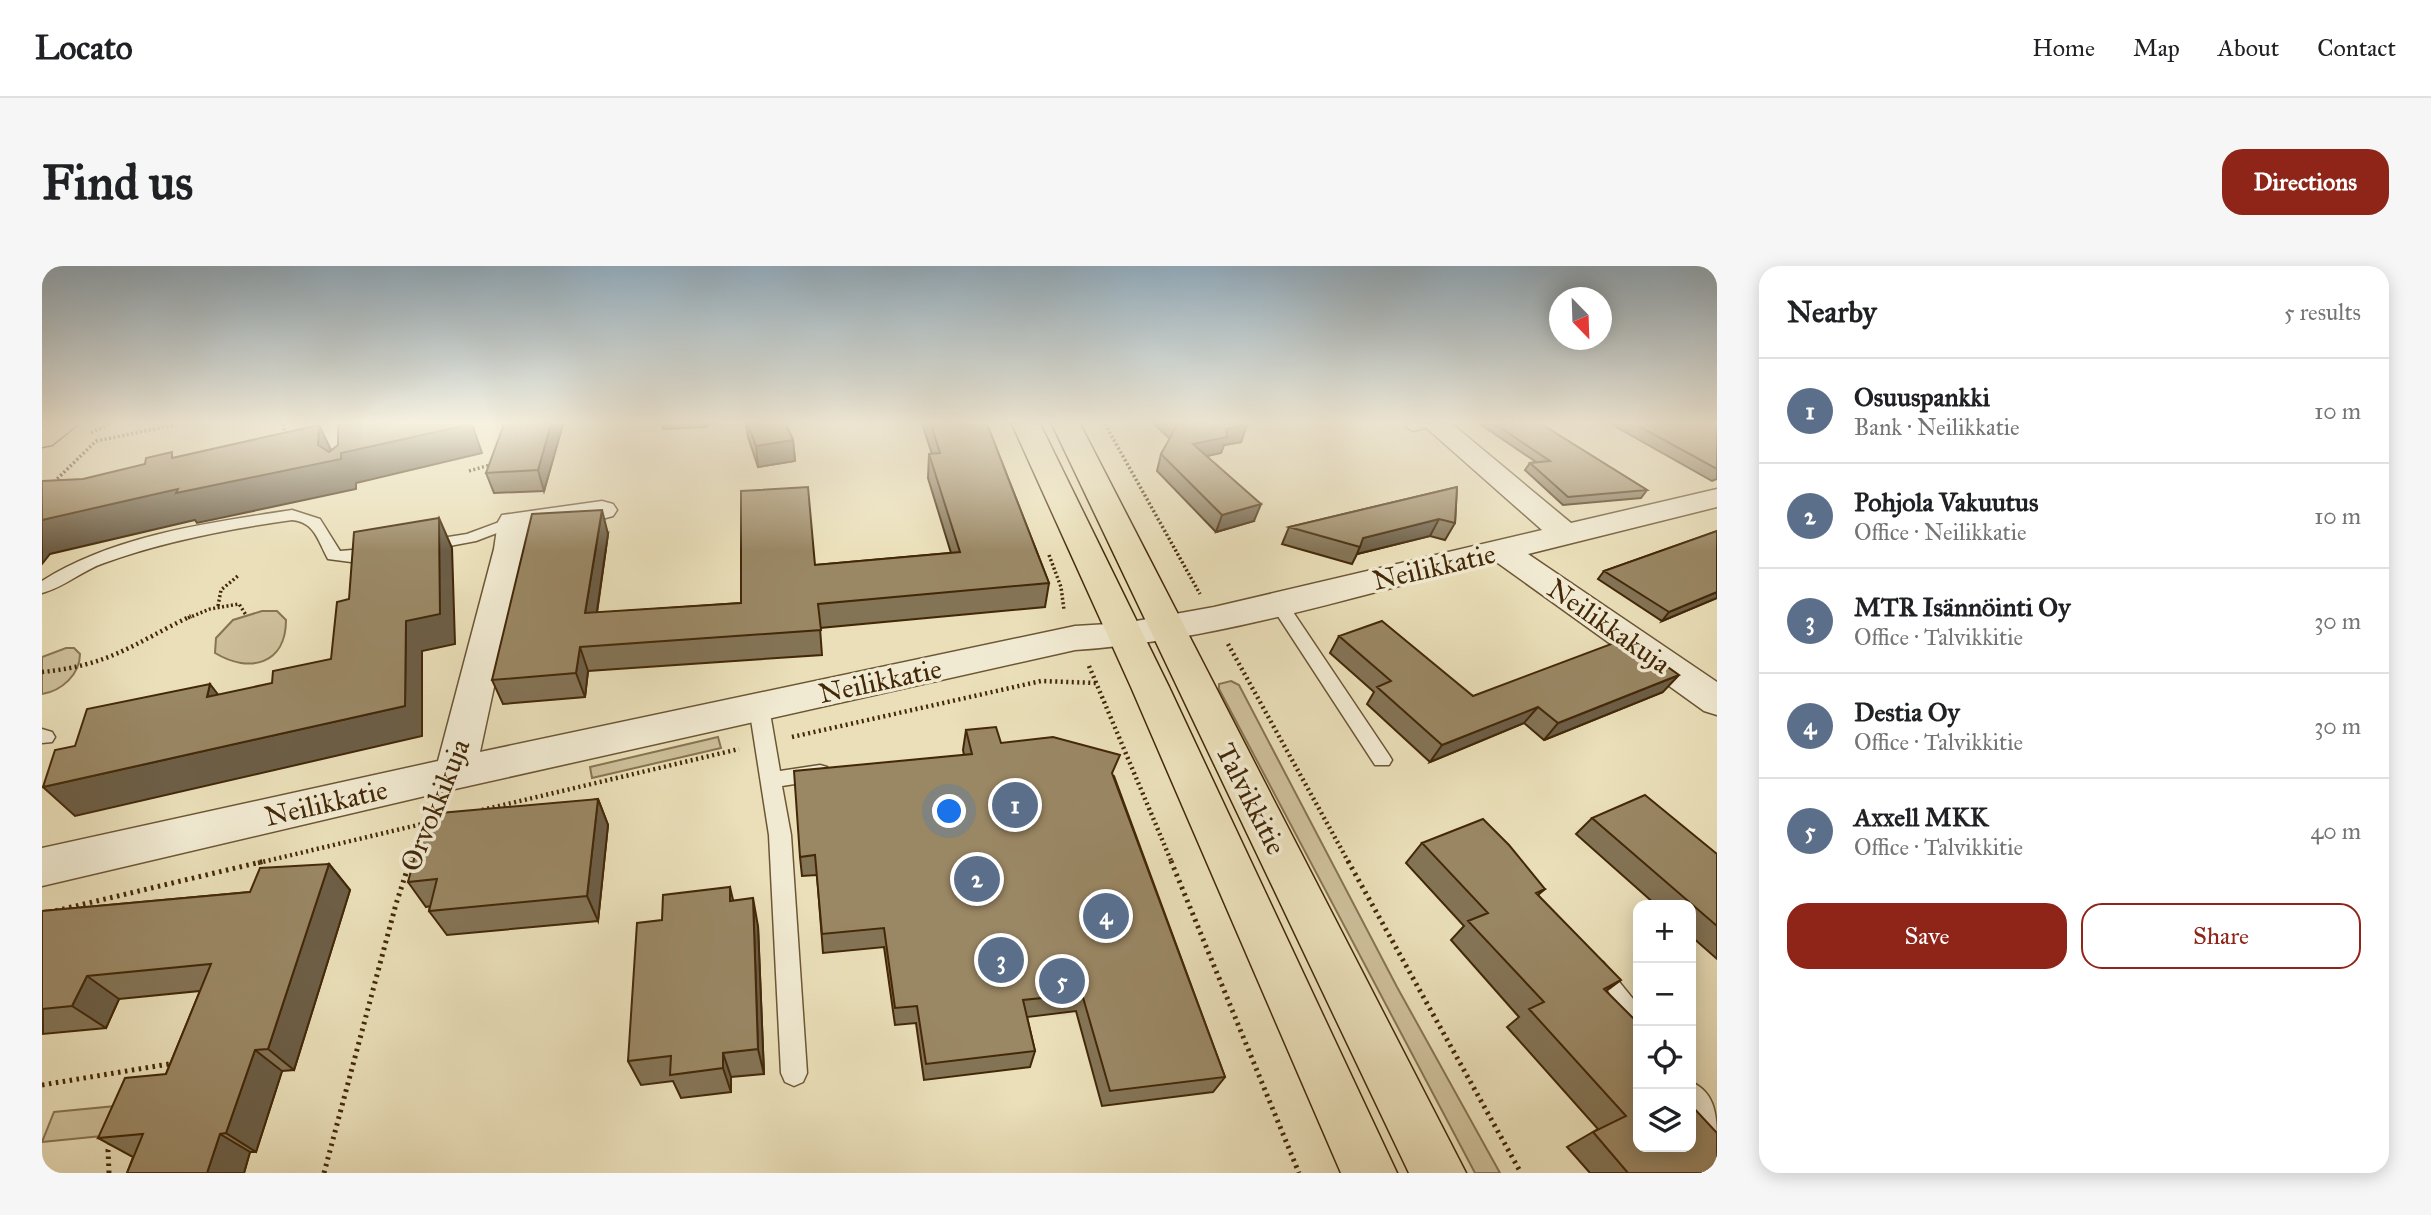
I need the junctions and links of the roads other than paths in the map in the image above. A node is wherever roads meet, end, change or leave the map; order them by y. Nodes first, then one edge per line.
1 (1046, 466) edge
2 (1087, 466) edge
3 (1480, 466) edge
4 (1717, 498) edge
5 (602, 510) edge
6 (513, 522) junction
7 (1566, 535) junction
8 (1502, 551) junction
9 (42, 588) edge
10 (1279, 604) junction
11 (1166, 628) junction
12 (1125, 635) junction
13 (1717, 701) edge
14 (762, 725) junction
15 (1382, 760) dead end
16 (838, 771) edge
17 (455, 773) junction
18 (769, 780) junction
19 (42, 867) edge
20 (1581, 953) edge
21 (1633, 1018) edge
22 (794, 1073) dead end
23 (1696, 1102) edge
24 (1717, 1132) edge
25 (1368, 1173) edge
26 (1438, 1173) edge

1 - 12 main road, Talvikkitie
2 - 11 main road, Talvikkitie
3 - 7 street
4 - 7 street, Neilikkatie
5 - 6 street
6 - 9 lane
6 - 17 street, Orvokkikuja
7 - 8 street, Neilikkatie
8 - 10 street, Neilikkatie
8 - 13 street, Neilikkakuja
10 - 11 street, Neilikkatie
10 - 15 lane
11 - 12 street, Neilikkatie
11 - 26 main road, Talvikkitie
12 - 14 street, Neilikkatie
12 - 25 main road, Talvikkitie
14 - 17 street, Neilikkatie
14 - 18 lane
16 - 18 lane
17 - 19 street, Neilikkatie
18 - 22 lane
20 - 21 lane
23 - 24 lane

